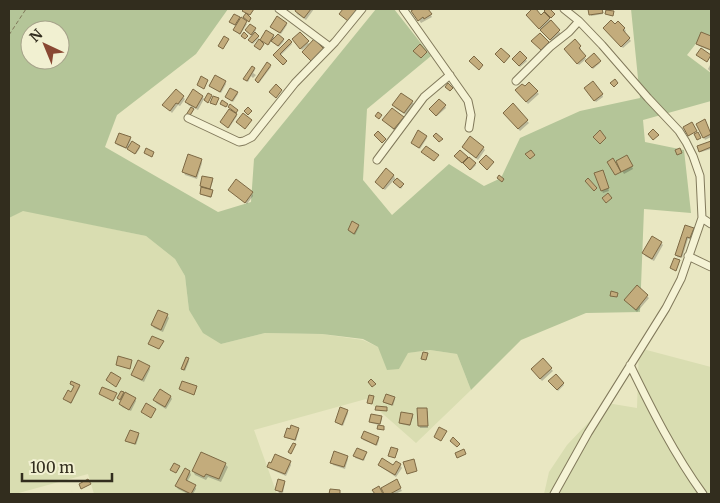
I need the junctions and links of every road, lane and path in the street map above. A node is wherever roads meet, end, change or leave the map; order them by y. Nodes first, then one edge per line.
1 (26, 9) edge
2 (279, 9) edge
3 (362, 9) edge
4 (403, 9) edge
5 (564, 9) edge
6 (579, 21) junction
7 (9, 35) edge
8 (330, 47) junction
9 (450, 75) junction
10 (516, 81) dead end
11 (188, 118) dead end
12 (469, 128) dead end
13 (377, 160) dead end
14 (702, 218) junction
15 (711, 224) edge
16 (688, 256) junction
17 (711, 267) edge
18 (630, 365) junction
19 (554, 494) edge
20 (703, 494) edge

1 - 7 path
2 - 8 street
3 - 8 street
4 - 9 street
5 - 6 street
6 - 10 street
6 - 14 street
8 - 11 street
9 - 12 street
9 - 13 street
14 - 15 street
14 - 16 street
16 - 17 street
16 - 18 street
18 - 19 street
18 - 20 street

